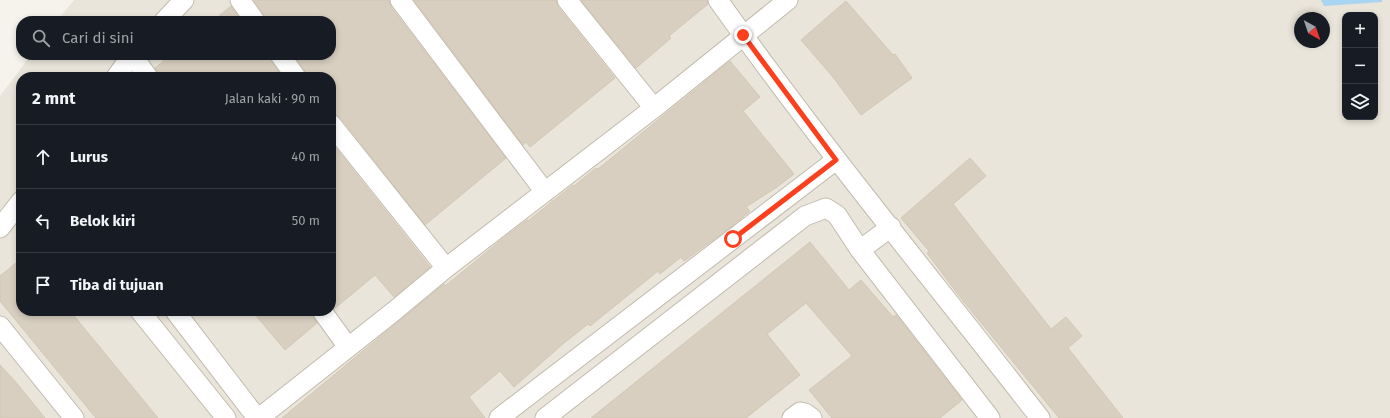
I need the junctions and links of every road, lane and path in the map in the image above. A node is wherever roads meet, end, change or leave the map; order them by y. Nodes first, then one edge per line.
1 (184, 0) edge
2 (240, 0) edge
3 (400, 0) edge
4 (567, 0) edge
5 (718, 0) edge
6 (788, 0) edge
7 (169, 16) edge
8 (251, 16) edge
9 (743, 35) junction
10 (128, 60) edge
11 (136, 60) edge
12 (284, 60) edge
13 (120, 72) edge
14 (144, 72) edge
15 (292, 72) edge
16 (654, 108) junction
17 (336, 130) edge
18 (836, 160) junction
19 (545, 192) junction
20 (16, 207) edge
21 (891, 227) junction
22 (0, 228) edge
23 (733, 239) junction
24 (860, 250) junction
25 (749, 259) junction
26 (446, 268) junction
27 (144, 316) edge
28 (179, 316) edge
29 (326, 316) edge
30 (0, 326) edge
31 (348, 347) junction
32 (70, 416) edge
33 (226, 418) edge
34 (258, 418) edge
35 (500, 418) edge
36 (545, 418) edge
37 (792, 418) edge
38 (812, 418) edge
39 (988, 418) edge
40 (1040, 418) edge

1 - 7 street
2 - 8 street
3 - 19 street
4 - 16 street
5 - 9 street
6 - 9 street
9 - 16 street
9 - 18 street
10 - 13 street
11 - 14 street
12 - 15 street
16 - 19 street
17 - 26 street
18 - 21 street
18 - 23 street
19 - 26 street
20 - 22 street
21 - 24 street
21 - 40 street
23 - 25 street
23 - 35 street
24 - 25 street
24 - 39 street
25 - 36 street
26 - 31 street
27 - 33 street
28 - 34 street
29 - 31 street
30 - 32 street
31 - 34 street
37 - 38 street

